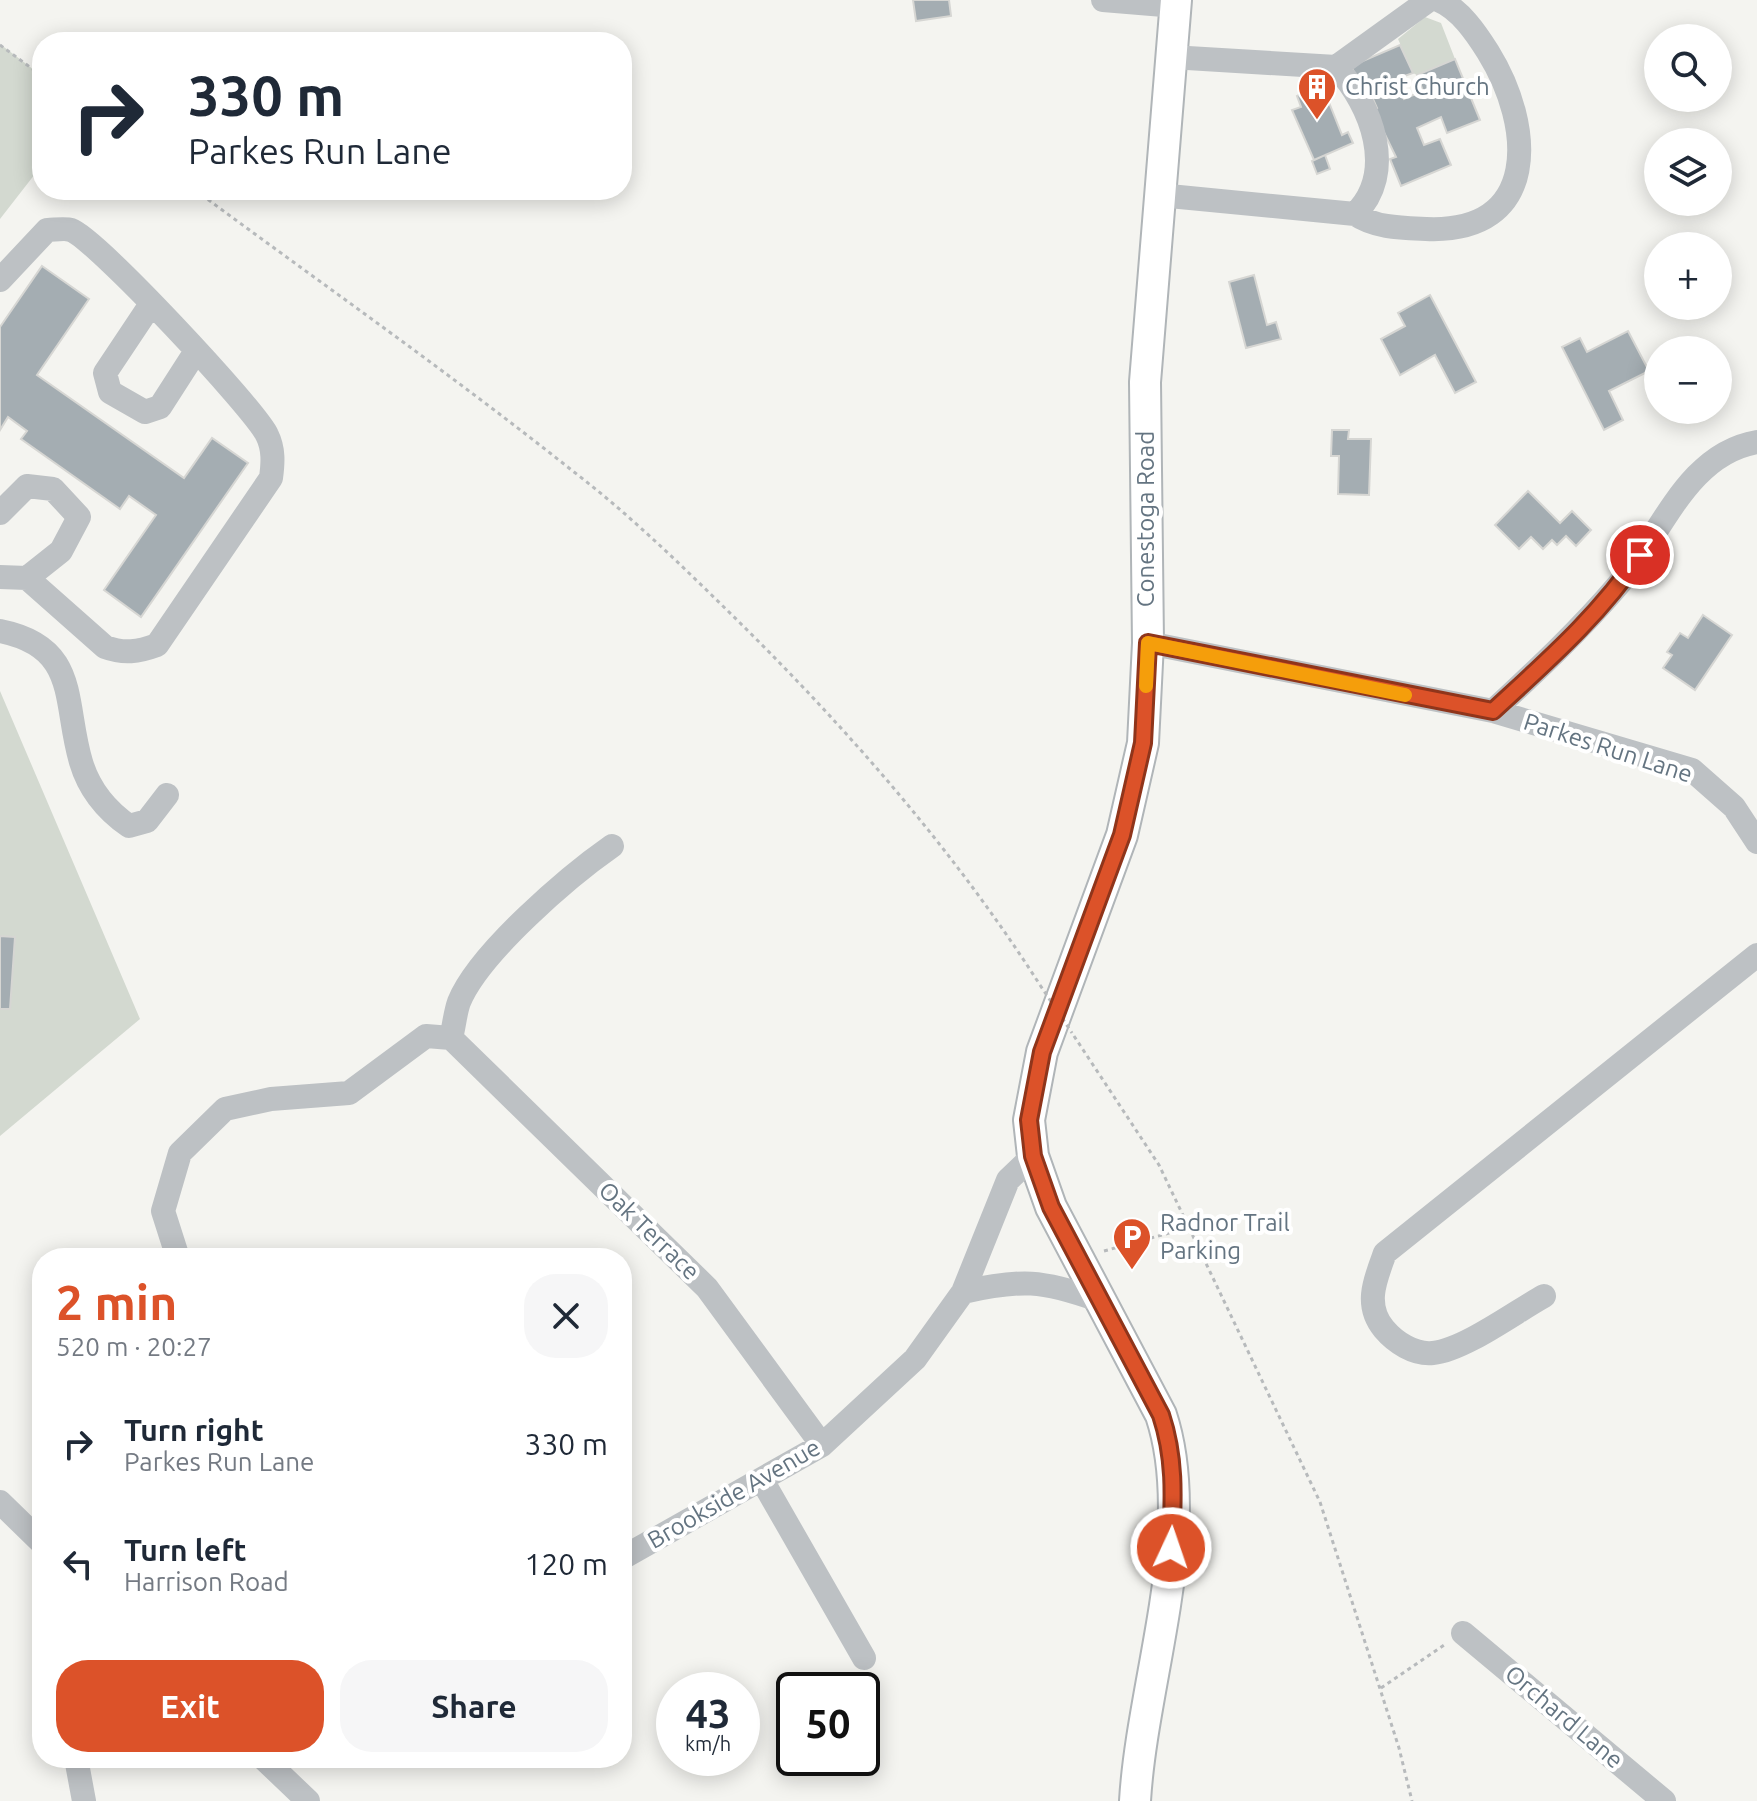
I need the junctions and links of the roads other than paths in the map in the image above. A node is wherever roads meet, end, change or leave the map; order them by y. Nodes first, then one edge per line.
1 (1103, 0) edge
2 (1429, 0) edge
3 (1438, 0) edge
4 (1176, 3) edge
5 (1171, 57) junction
6 (1336, 67) junction
7 (1159, 195) junction
8 (1355, 214) junction
9 (0, 280) edge
10 (151, 304) junction
11 (196, 351) junction
12 (1757, 442) edge
13 (0, 513) edge
14 (0, 577) edge
15 (27, 578) junction
16 (0, 631) edge
17 (1148, 643) junction
18 (1493, 711) junction
19 (167, 795) dead end
20 (1757, 842) edge
21 (612, 846) dead end
22 (1757, 955) edge
23 (451, 1038) junction
24 (1033, 1156) junction
25 (175, 1248) edge
26 (963, 1292) junction
27 (1544, 1296) dead end
28 (1098, 1300) junction
29 (822, 1445) junction
30 (762, 1480) junction
31 (0, 1502) edge
32 (32, 1533) edge
33 (632, 1552) edge
34 (1463, 1633) road end
35 (864, 1658) dead end
36 (78, 1768) edge
37 (273, 1768) edge
38 (84, 1801) edge
39 (308, 1801) edge
40 (1135, 1801) edge
41 (1664, 1801) edge

1 - 4 street
2 - 6 street
3 - 8 street
4 - 5 main road, Conestoga Road
5 - 6 street
5 - 7 main road, Conestoga Road
6 - 8 street
7 - 8 street
7 - 17 main road, Conestoga Road
9 - 10 street
10 - 11 street
10 - 11 street
11 - 15 street
12 - 18 street
13 - 15 street
14 - 15 street
16 - 19 street
17 - 18 street, Parkes Run Lane
17 - 24 main road, Conestoga Road
18 - 20 street, Parkes Run Lane
21 - 23 street
22 - 27 street
23 - 25 street
23 - 29 street, Oak Terrace
24 - 26 street, Brookside Avenue
24 - 28 main road, Conestoga Road
26 - 28 street
26 - 29 street, Brookside Avenue
28 - 40 main road, Conestoga Road
29 - 30 street, Brookside Avenue
30 - 33 street, Brookside Avenue
30 - 35 street
31 - 32 street
34 - 41 street, Orchard Lane
36 - 38 street
37 - 39 street

